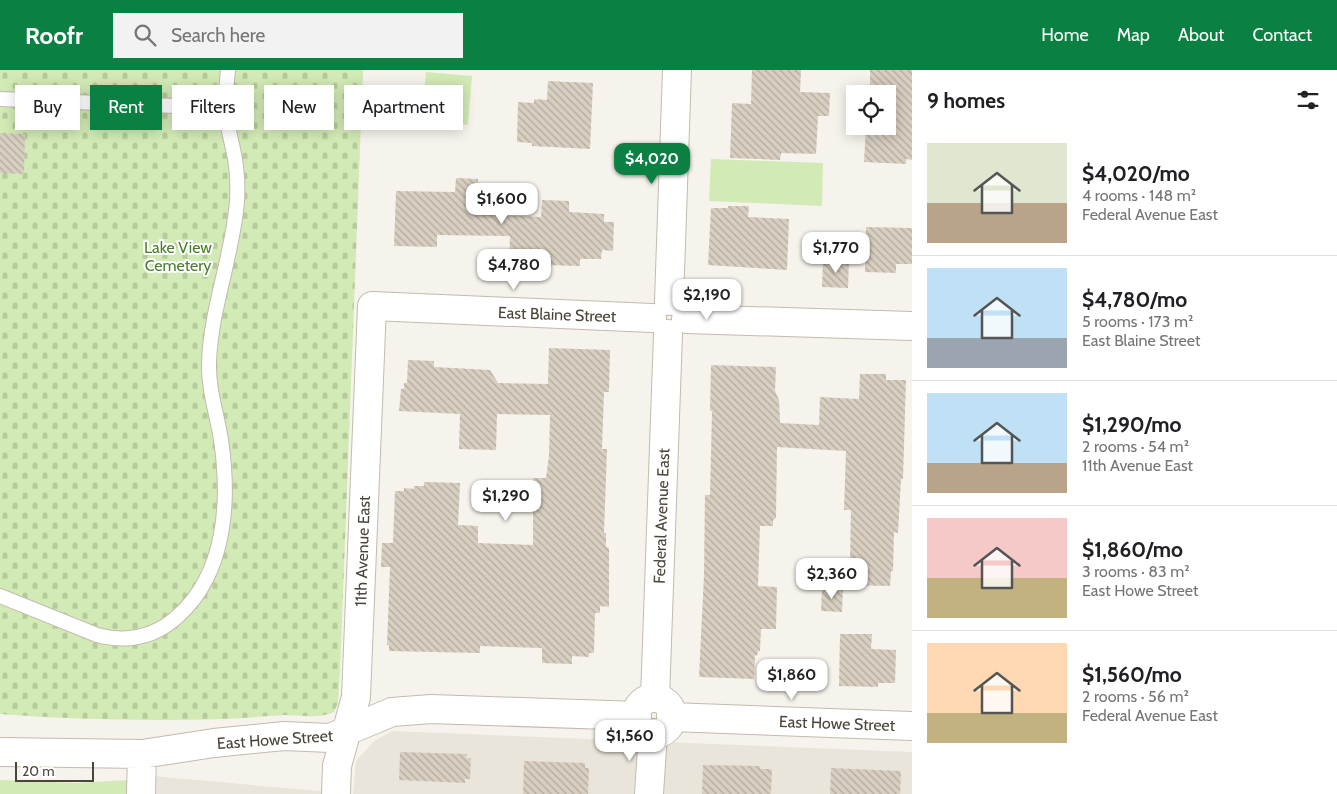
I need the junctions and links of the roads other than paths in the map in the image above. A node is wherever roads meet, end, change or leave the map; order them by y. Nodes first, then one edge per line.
1 (228, 70) edge
2 (677, 70) edge
3 (227, 85) edge
4 (0, 99) edge
5 (172, 106) edge
6 (230, 130) edge
7 (372, 306) joint
8 (669, 318) junction
9 (912, 326) edge
10 (0, 596) edge
11 (654, 716) junction
12 (912, 726) edge
13 (347, 731) junction
14 (0, 752) edge
15 (142, 754) junction
16 (140, 794) edge
17 (336, 794) edge
18 (650, 794) edge

1 - 3 lane
2 - 8 street, Federal Avenue East
4 - 5 lane
6 - 10 lane
7 - 8 street, East Blaine Street
7 - 13 street, 11th Avenue East
8 - 9 street, East Blaine Street
8 - 11 street, Federal Avenue East
11 - 12 street, East Howe Street
11 - 13 street, East Howe Street
11 - 18 street, Federal Avenue East
13 - 15 street, East Howe Street
13 - 17 street, 11th Avenue East
14 - 15 street, East Howe Street
15 - 16 street

